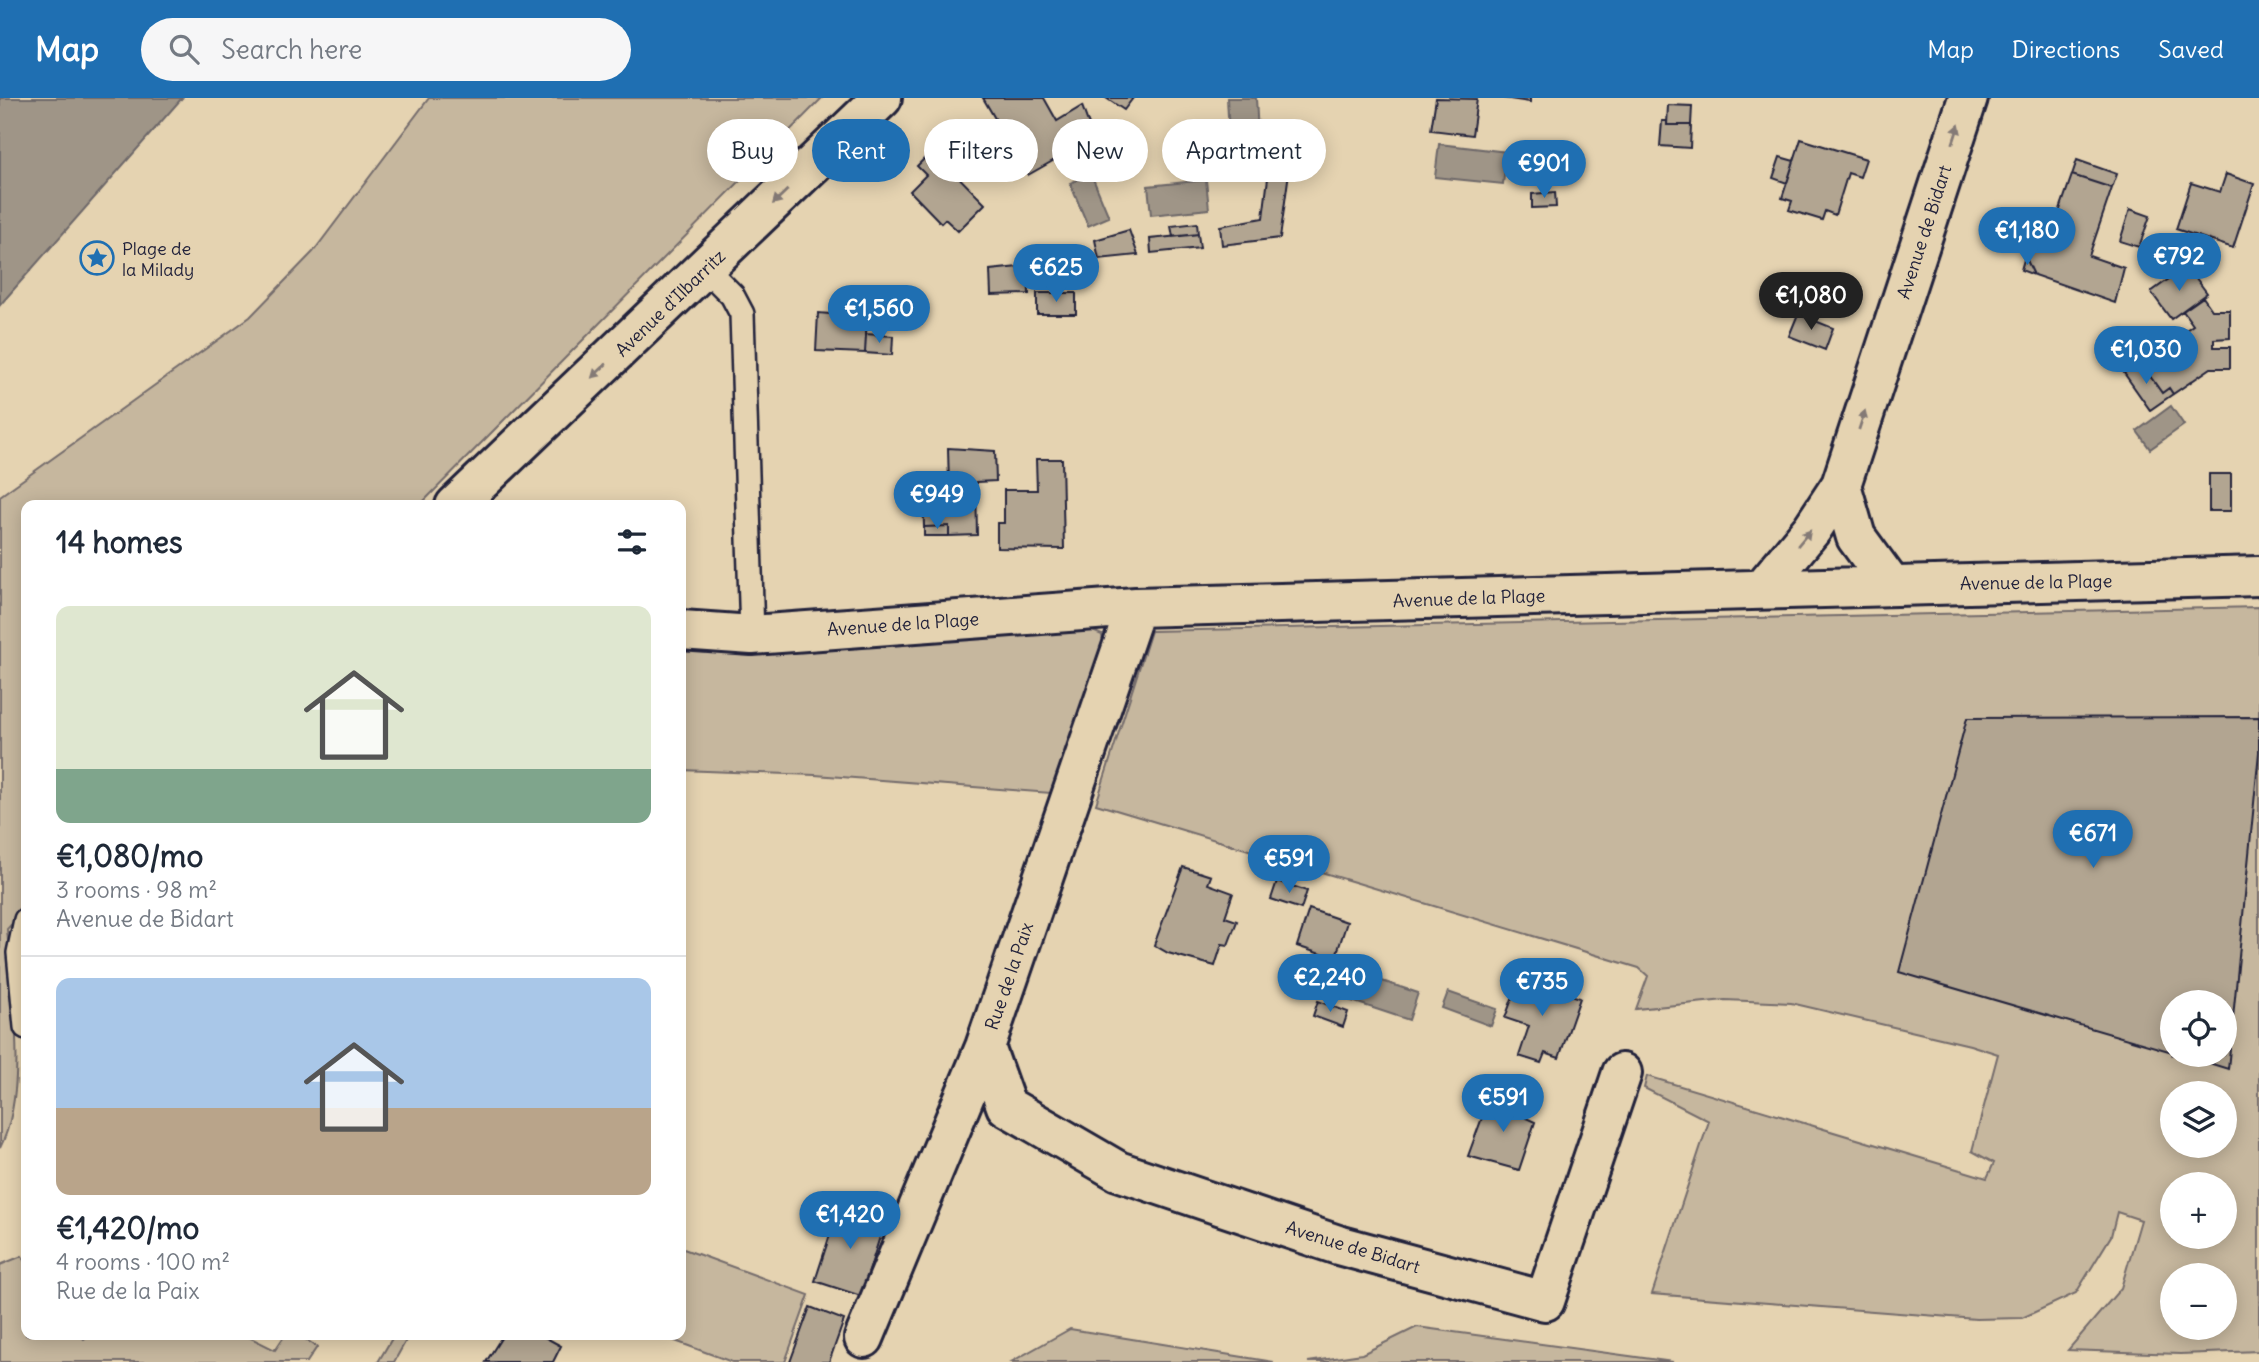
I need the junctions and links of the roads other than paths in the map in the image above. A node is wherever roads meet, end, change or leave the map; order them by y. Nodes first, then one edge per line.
1 (882, 98) edge
2 (1968, 98) edge
3 (706, 269) junction
4 (1841, 485) junction
5 (461, 500) edge
6 (2259, 576) edge
7 (1891, 585) junction
8 (1763, 587) junction
9 (1136, 607) junction
10 (686, 630) edge
11 (752, 635) junction
12 (21, 944) edge
13 (21, 974) edge
14 (985, 1047) junction
15 (1622, 1073) dead end
16 (864, 1338) dead end

1 -> 3 street, Avenue d'Ilbarritz
4 -> 2 street, Avenue de Bidart
3 -> 5 street, Avenue d'Ilbarritz
3 - 11 lane
4 - 7 street
8 -> 4 street, Avenue de Bidart
6 - 7 street, Avenue de la Plage
7 - 8 street, Avenue de la Plage
8 - 9 street, Avenue de la Plage
9 - 11 street, Avenue de la Plage
9 - 14 street, Rue de la Paix
10 - 11 street, Avenue de la Plage
12 - 13 lane
14 - 15 street, Avenue de Bidart
14 - 16 street, Rue de la Paix

